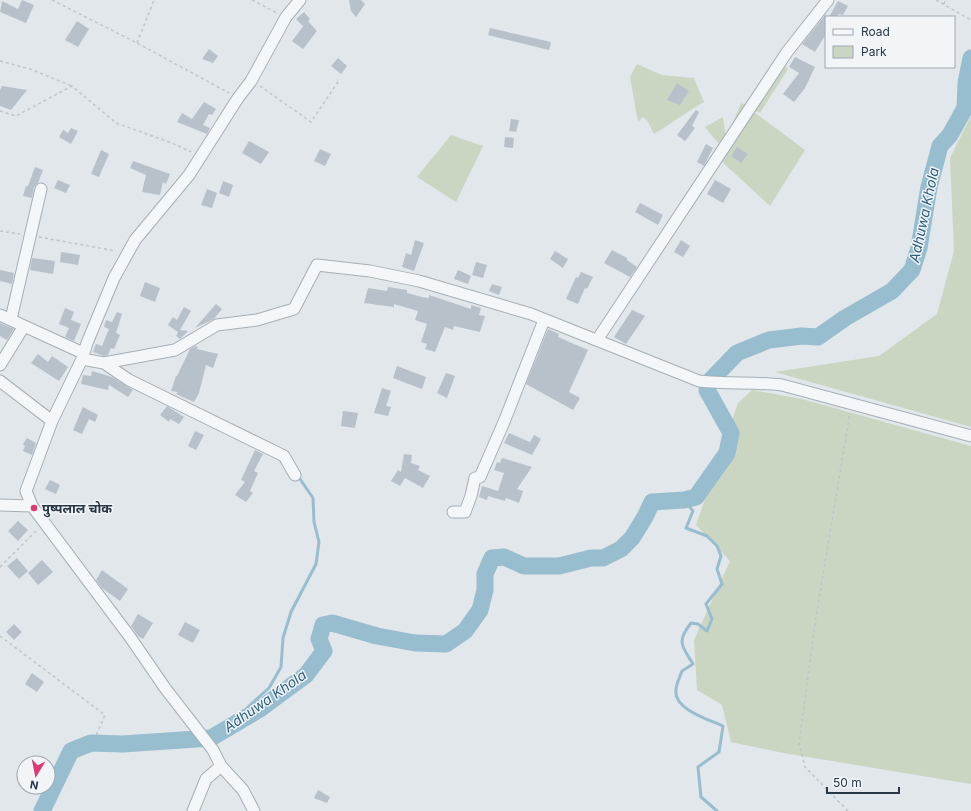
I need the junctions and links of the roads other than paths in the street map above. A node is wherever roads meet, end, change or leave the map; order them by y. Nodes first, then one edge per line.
1 (300, 0) edge
2 (828, 0) edge
3 (41, 190) dead end
4 (0, 315) edge
5 (11, 319) junction
6 (544, 320) junction
7 (24, 326) junction
8 (597, 340) junction
9 (82, 356) junction
10 (104, 363) junction
11 (0, 365) edge
12 (0, 381) edge
13 (52, 421) junction
14 (971, 436) edge
15 (295, 475) dead end
16 (0, 505) edge
17 (32, 506) junction
18 (453, 512) dead end
19 (221, 766) junction
20 (193, 811) edge
21 (254, 811) edge

1 - 9 street
2 - 8 street
3 - 5 street
4 - 5 street
5 - 7 street
6 - 8 street
6 - 10 street
6 - 18 street
7 - 9 street
7 - 11 street
8 - 14 street
9 - 10 street
9 - 13 street
10 - 15 street
12 - 13 street
13 - 17 street
16 - 17 street
17 - 19 street
19 - 20 street
19 - 21 street

